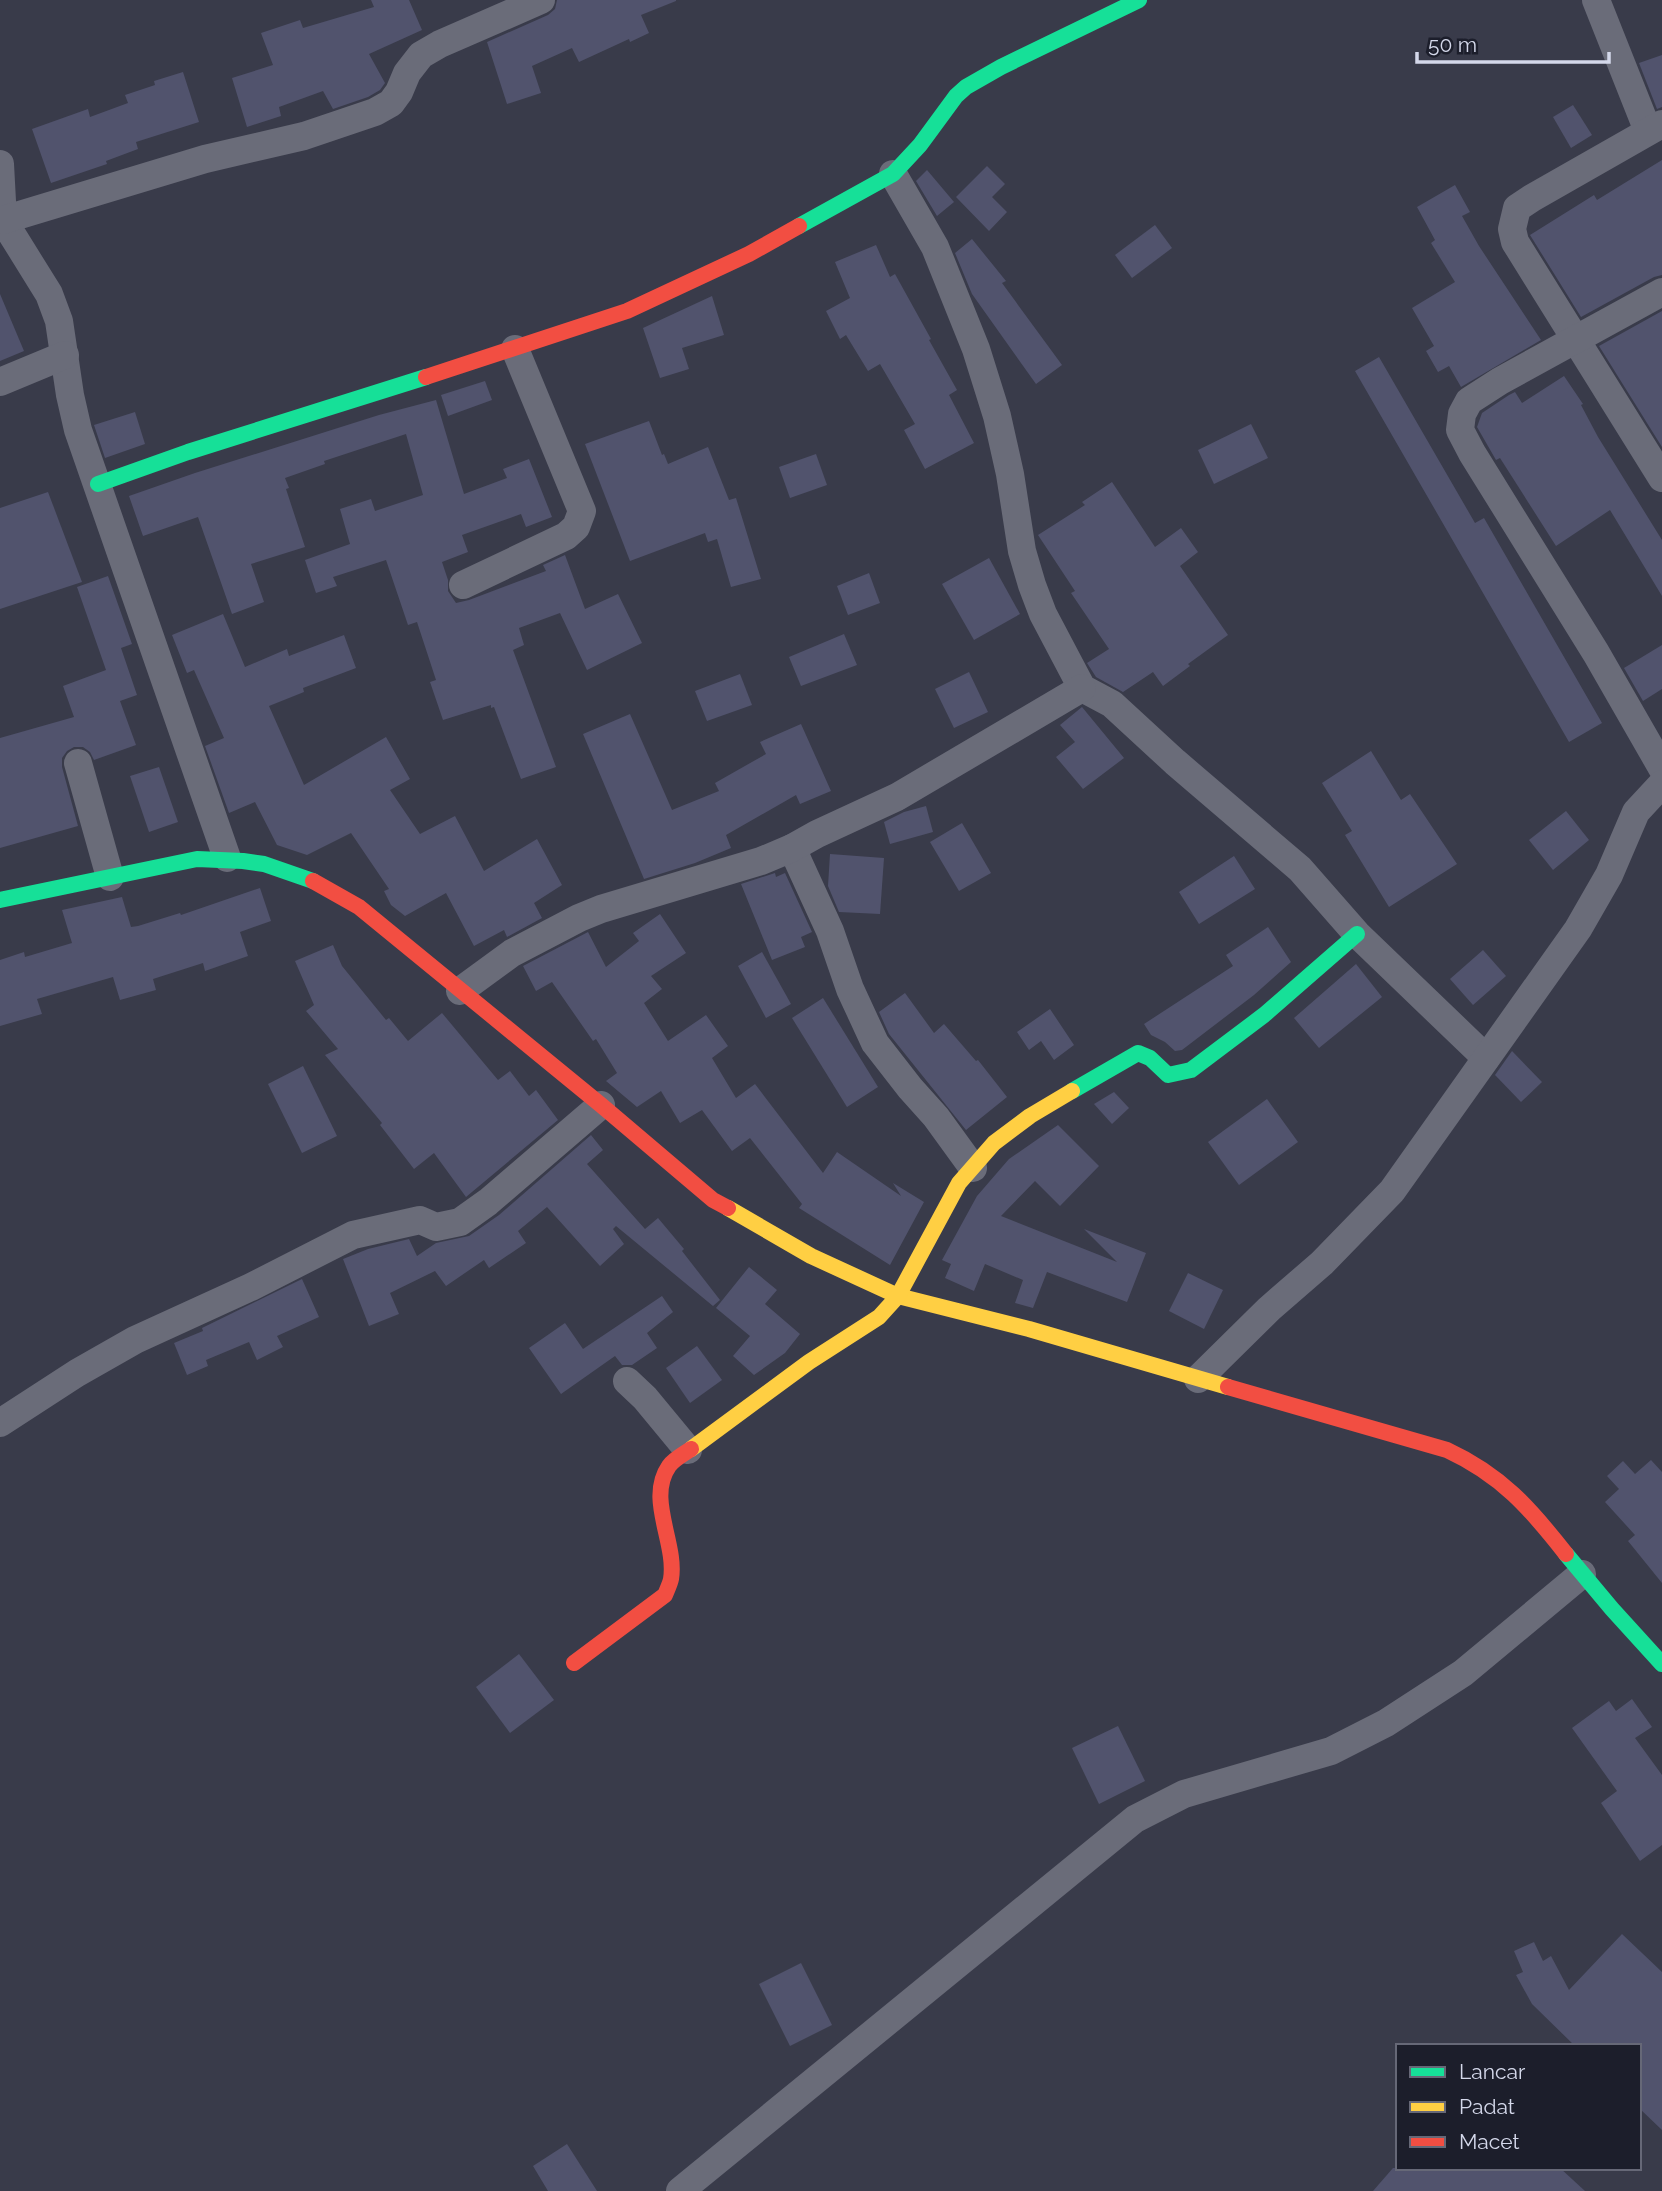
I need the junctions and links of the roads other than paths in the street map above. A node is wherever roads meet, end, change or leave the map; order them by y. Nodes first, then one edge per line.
1 (541, 0) edge
2 (1139, 0) edge
3 (1596, 0) edge
4 (1655, 127) edge
5 (0, 164) edge
6 (893, 174) junction
7 (3, 220) junction
8 (1662, 292) edge
9 (1576, 341) junction
10 (515, 349) junction
11 (65, 355) junction
12 (0, 382) edge
13 (1662, 478) edge
14 (98, 484) junction
15 (463, 585) dead end
16 (1082, 688) junction
17 (78, 763) dead end
18 (1662, 768) edge
19 (1662, 784) edge
20 (792, 848) junction
21 (227, 858) junction
22 (110, 877) junction
23 (0, 900) edge
24 (1357, 933) junction
25 (460, 991) junction
26 (1486, 1058) junction
27 (601, 1105) junction
28 (973, 1168) junction
29 (898, 1296) junction
30 (1199, 1379) junction
31 (627, 1381) dead end
32 (0, 1423) edge
33 (688, 1450) junction
34 (1582, 1574) junction
35 (574, 1664) dead end
36 (1662, 1664) edge
37 (680, 2191) edge

1 - 7 street
2 - 6 street
3 - 4 street
4 - 9 street
5 - 7 street
6 - 10 street
6 - 16 street
7 - 11 street
8 - 9 street
9 - 13 street
9 - 18 street
10 - 14 street
10 - 15 street
11 - 12 street
11 - 14 street
14 - 21 street
16 - 20 street
16 - 24 street
17 - 22 street
19 - 26 street
20 - 25 street
20 - 28 street
21 - 22 street
21 - 25 street
22 - 23 street
24 - 26 street
24 - 28 street
25 - 27 street
26 - 30 street
27 - 29 street
27 - 32 street
28 - 29 street
29 - 30 street
29 - 33 street
30 - 34 street
31 - 33 street
33 - 35 street
34 - 36 street
34 - 37 street

